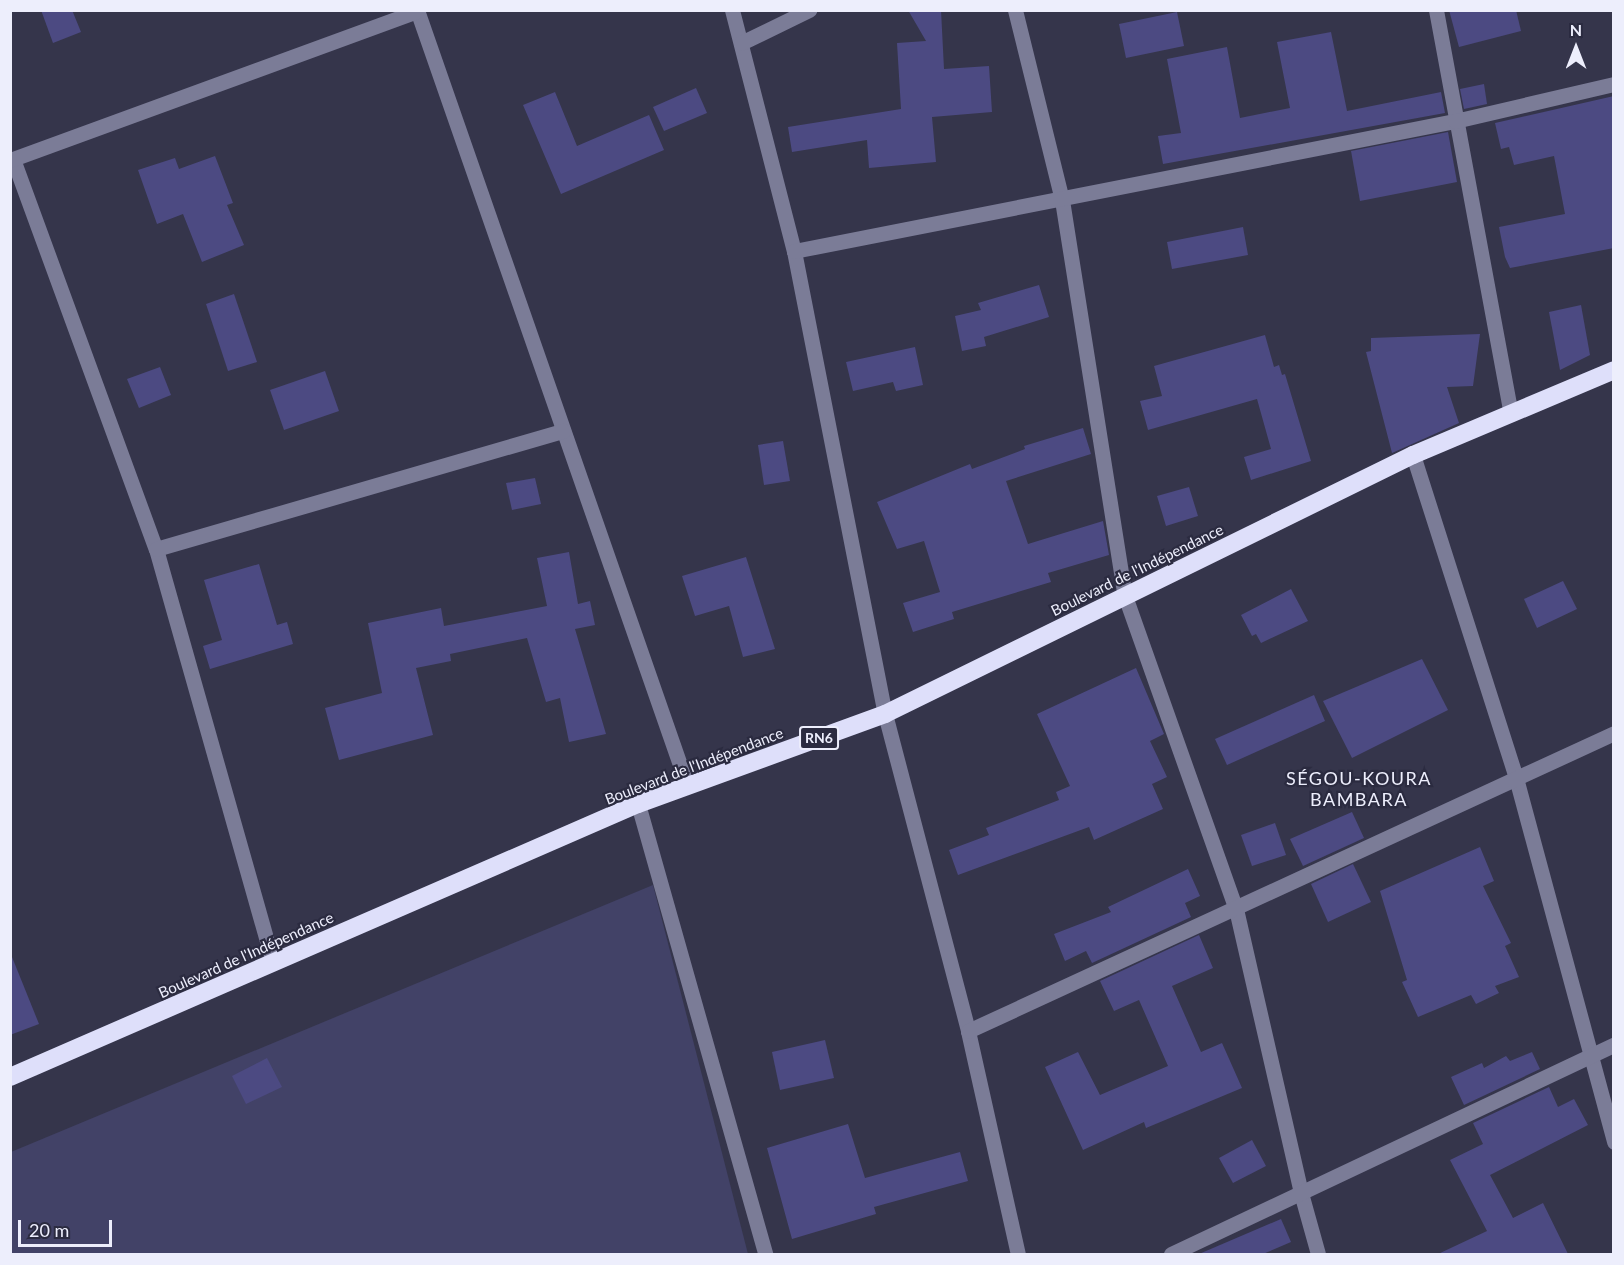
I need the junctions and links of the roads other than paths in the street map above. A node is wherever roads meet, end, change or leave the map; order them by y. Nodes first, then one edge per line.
1 (732, 10) edge
2 (809, 10) edge
3 (1015, 10) edge
4 (1436, 10) edge
5 (417, 11) edge
6 (741, 43) junction
7 (1614, 84) edge
8 (1455, 121) junction
9 (12, 160) edge
10 (1062, 200) junction
11 (794, 251) junction
12 (1614, 370) edge
13 (1511, 414) junction
14 (563, 431) junction
15 (1413, 455) junction
16 (156, 549) junction
17 (1125, 596) junction
18 (885, 714) junction
19 (1614, 733) edge
20 (1516, 778) junction
21 (687, 785) junction
22 (638, 804) junction
23 (1236, 909) junction
24 (273, 963) junction
25 (968, 1031) junction
26 (1614, 1045) edge
27 (1591, 1056) junction
28 (10, 1077) edge
29 (1614, 1142) edge
30 (1301, 1193) junction
31 (765, 1254) edge
32 (1018, 1254) edge
33 (1171, 1254) edge
34 (1318, 1254) edge

1 - 6 street
2 - 6 street
3 - 10 street
4 - 8 street
5 - 9 street
5 - 14 street
6 - 11 street
7 - 8 street
8 - 10 street
8 - 13 street
9 - 16 street
10 - 11 street
10 - 17 street
11 - 18 street
12 - 13 highway, Boulevard de l'Indépendance / RN6
13 - 15 highway, Boulevard de l'Indépendance / RN6
14 - 16 street
14 - 21 street
15 - 17 highway, Boulevard de l'Indépendance / RN6
15 - 20 street
16 - 24 street
17 - 18 highway, Boulevard de l'Indépendance / RN6
17 - 23 street
18 - 21 highway, Boulevard de l'Indépendance / RN6
18 - 25 street
19 - 20 street
20 - 23 street
20 - 27 street
21 - 22 highway, Boulevard de l'Indépendance / RN6
22 - 24 highway, Boulevard de l'Indépendance / RN6
22 - 31 street
23 - 25 street
23 - 30 street
24 - 28 highway, Boulevard de l'Indépendance / RN6
25 - 32 street
26 - 27 street
27 - 29 street
27 - 30 street
30 - 33 street
30 - 34 street

